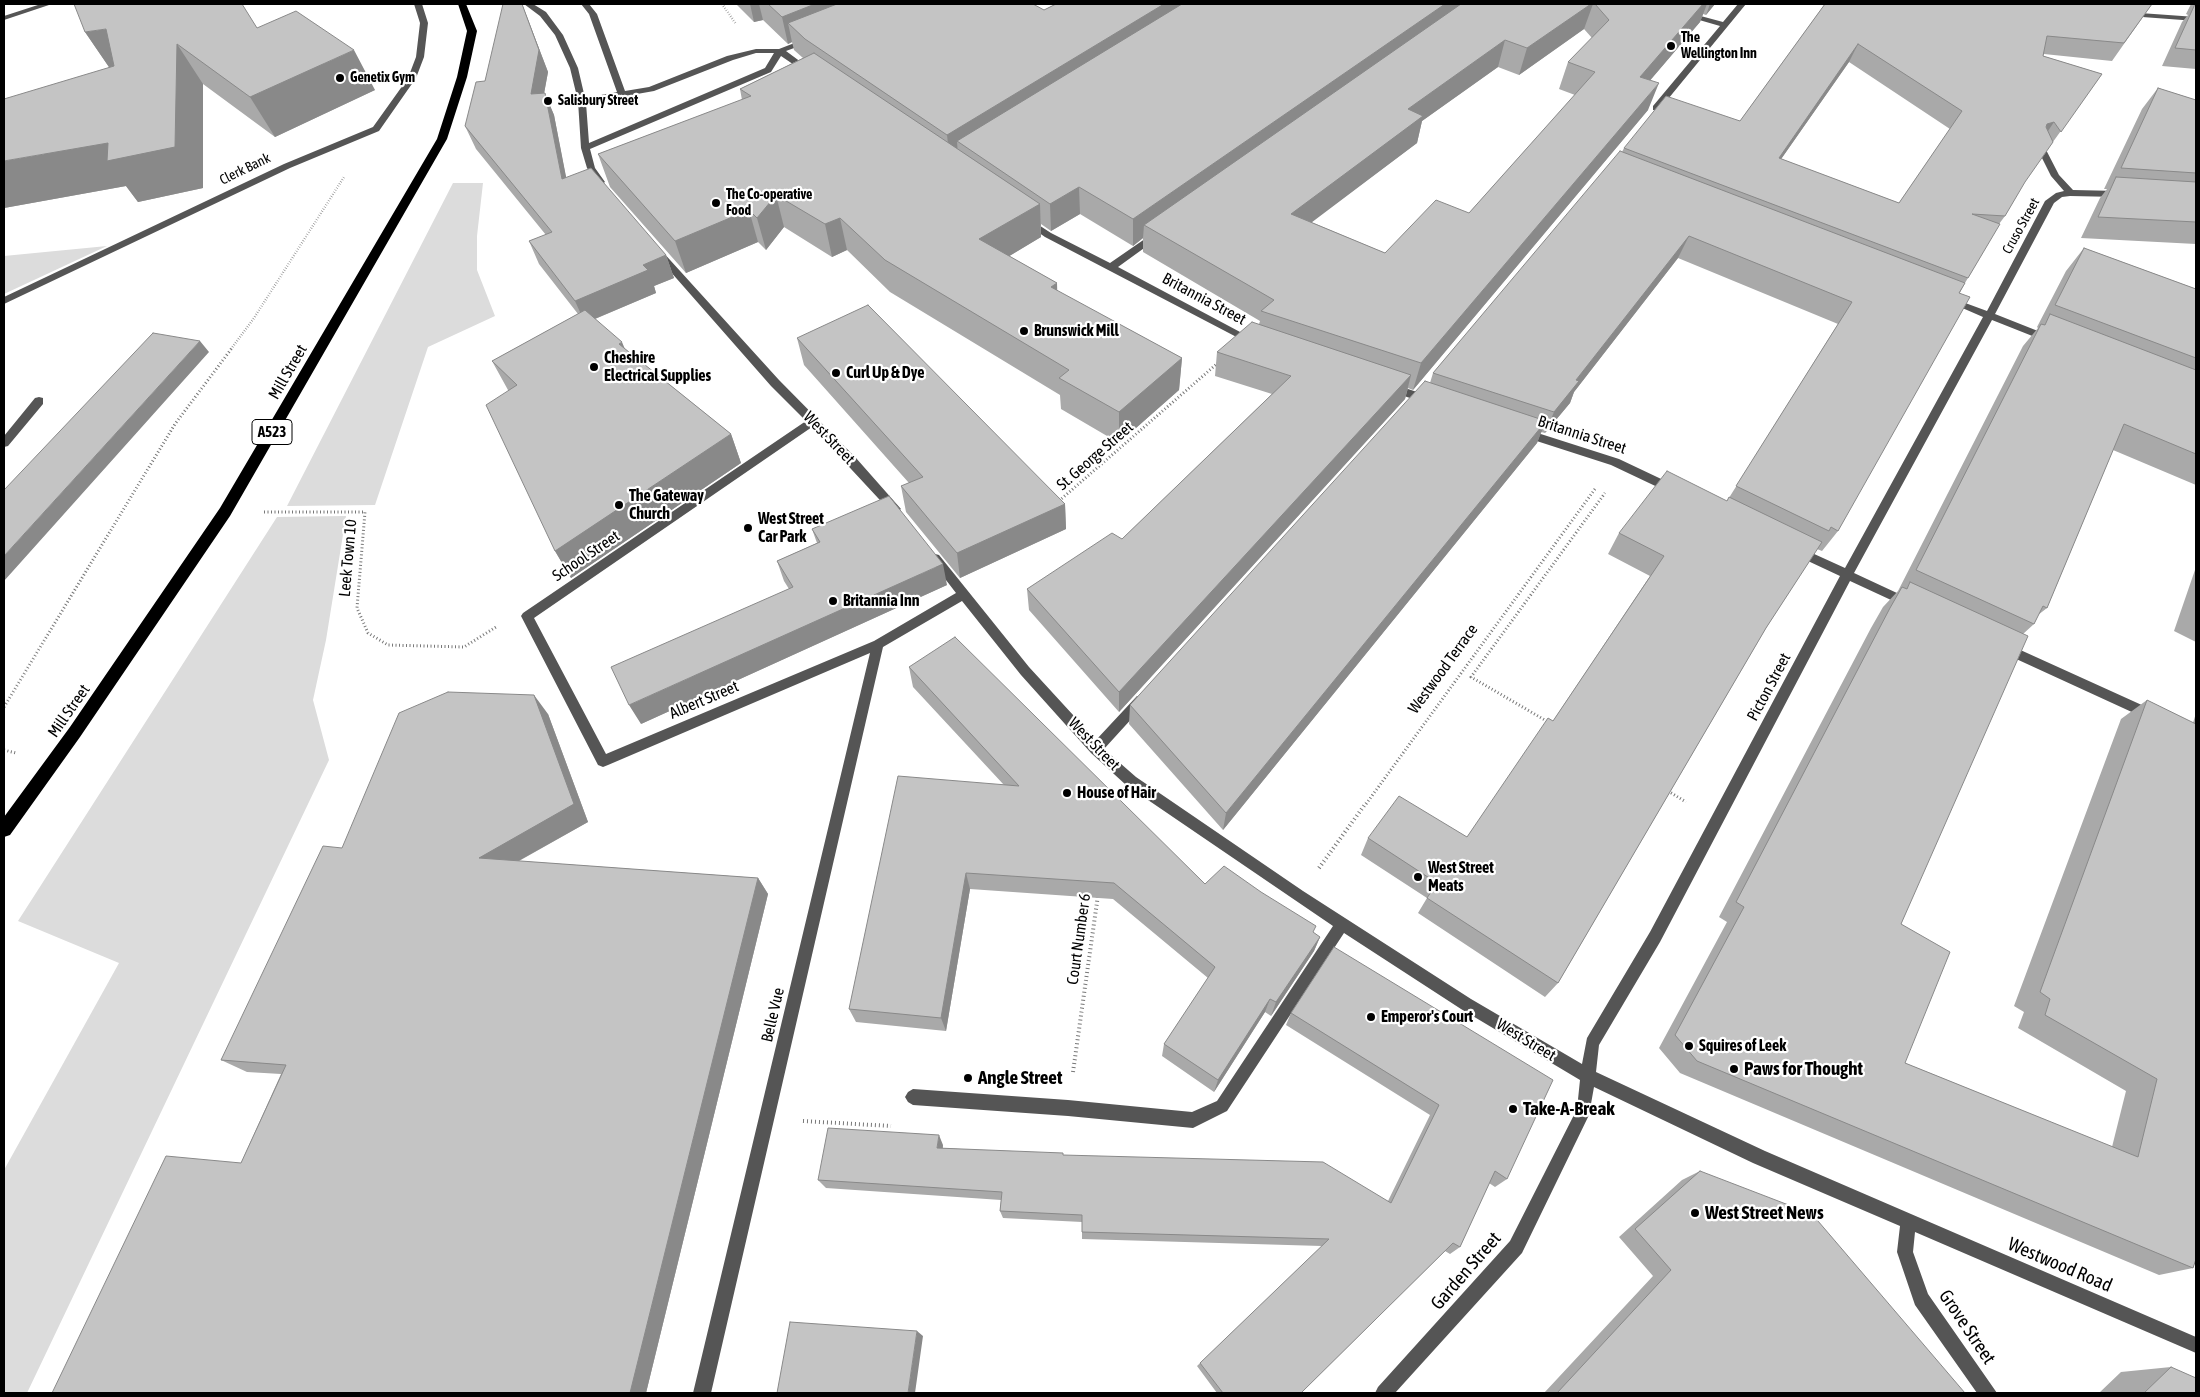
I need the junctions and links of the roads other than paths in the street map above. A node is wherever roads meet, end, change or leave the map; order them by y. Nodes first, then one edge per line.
1 (48, 4) edge
2 (418, 4) edge
3 (462, 4) edge
4 (528, 4) edge
5 (585, 4) edge
6 (1742, 4) edge
7 (1678, 11) edge
8 (2123, 13) edge
9 (4, 18) edge
10 (2196, 19) edge
11 (1723, 24) junction
12 (816, 37) edge
13 (780, 51) junction
14 (820, 79) edge
15 (622, 95) junction
16 (582, 101) junction
17 (1651, 114) edge
18 (2039, 144) edge
19 (586, 148) junction
20 (605, 189) edge
21 (2070, 193) junction
22 (2132, 195) edge
23 (1023, 218) edge
24 (1168, 228) edge
25 (648, 239) edge
26 (1110, 268) junction
27 (1942, 297) edge
28 (4, 302) edge
29 (1989, 316) junction
30 (1263, 344) edge
31 (2063, 344) edge
32 (1380, 384) edge
33 (39, 401) dead end
34 (1434, 403) edge
35 (813, 421) junction
36 (1515, 430) edge
37 (5, 440) edge
38 (1686, 496) edge
39 (902, 518) edge
40 (1784, 544) edge
41 (927, 548) edge
42 (1846, 575) junction
43 (964, 594) junction
44 (1918, 608) edge
45 (527, 616) joint
46 (1990, 641) edge
47 (878, 644) junction
48 (1149, 690) edge
49 (2160, 720) edge
50 (1096, 749) junction
51 (4, 830) edge
52 (1342, 924) junction
53 (1589, 1077) junction
54 (913, 1097) road end
55 (1908, 1222) junction
56 (2196, 1345) edge
57 (702, 1393) edge
58 (1384, 1393) edge
59 (1988, 1393) edge

1 - 9 street
2 - 28 street, Clerk Bank
3 - 51 highway, Mill Street / A523
4 - 16 street
5 - 15 street
6 - 11 street
7 - 11 street
8 - 10 street
11 - 17 street
12 - 13 street
13 - 14 street
13 - 15 street
13 - 19 street
15 - 16 street
16 - 19 street
18 - 21 street
19 - 20 street
21 - 22 street, Cruso Street
21 - 29 street, Cruso Street
23 - 26 street, Britannia Street
24 - 26 street
25 - 35 street, West Street
26 - 30 street, Britannia Street
27 - 29 street
29 - 31 street
29 - 42 street, Picton Street
32 - 34 street
33 - 37 street
35 - 39 street, West Street
35 - 45 street, School Street
36 - 38 street, Britannia Street
40 - 42 street
41 - 43 street, West Street
42 - 44 street
42 - 53 street, Picton Street
43 - 47 street, Albert Street
43 - 50 street, West Street
45 - 47 street, Albert Street
46 - 49 street
47 - 57 street, Belle Vue
48 - 50 street
50 - 52 street, West Street
52 - 53 street, West Street
52 - 54 street
53 - 55 street, West Street
53 - 58 street, Garden Street
55 - 56 street, Westwood Road
55 - 59 street, Grove Street

